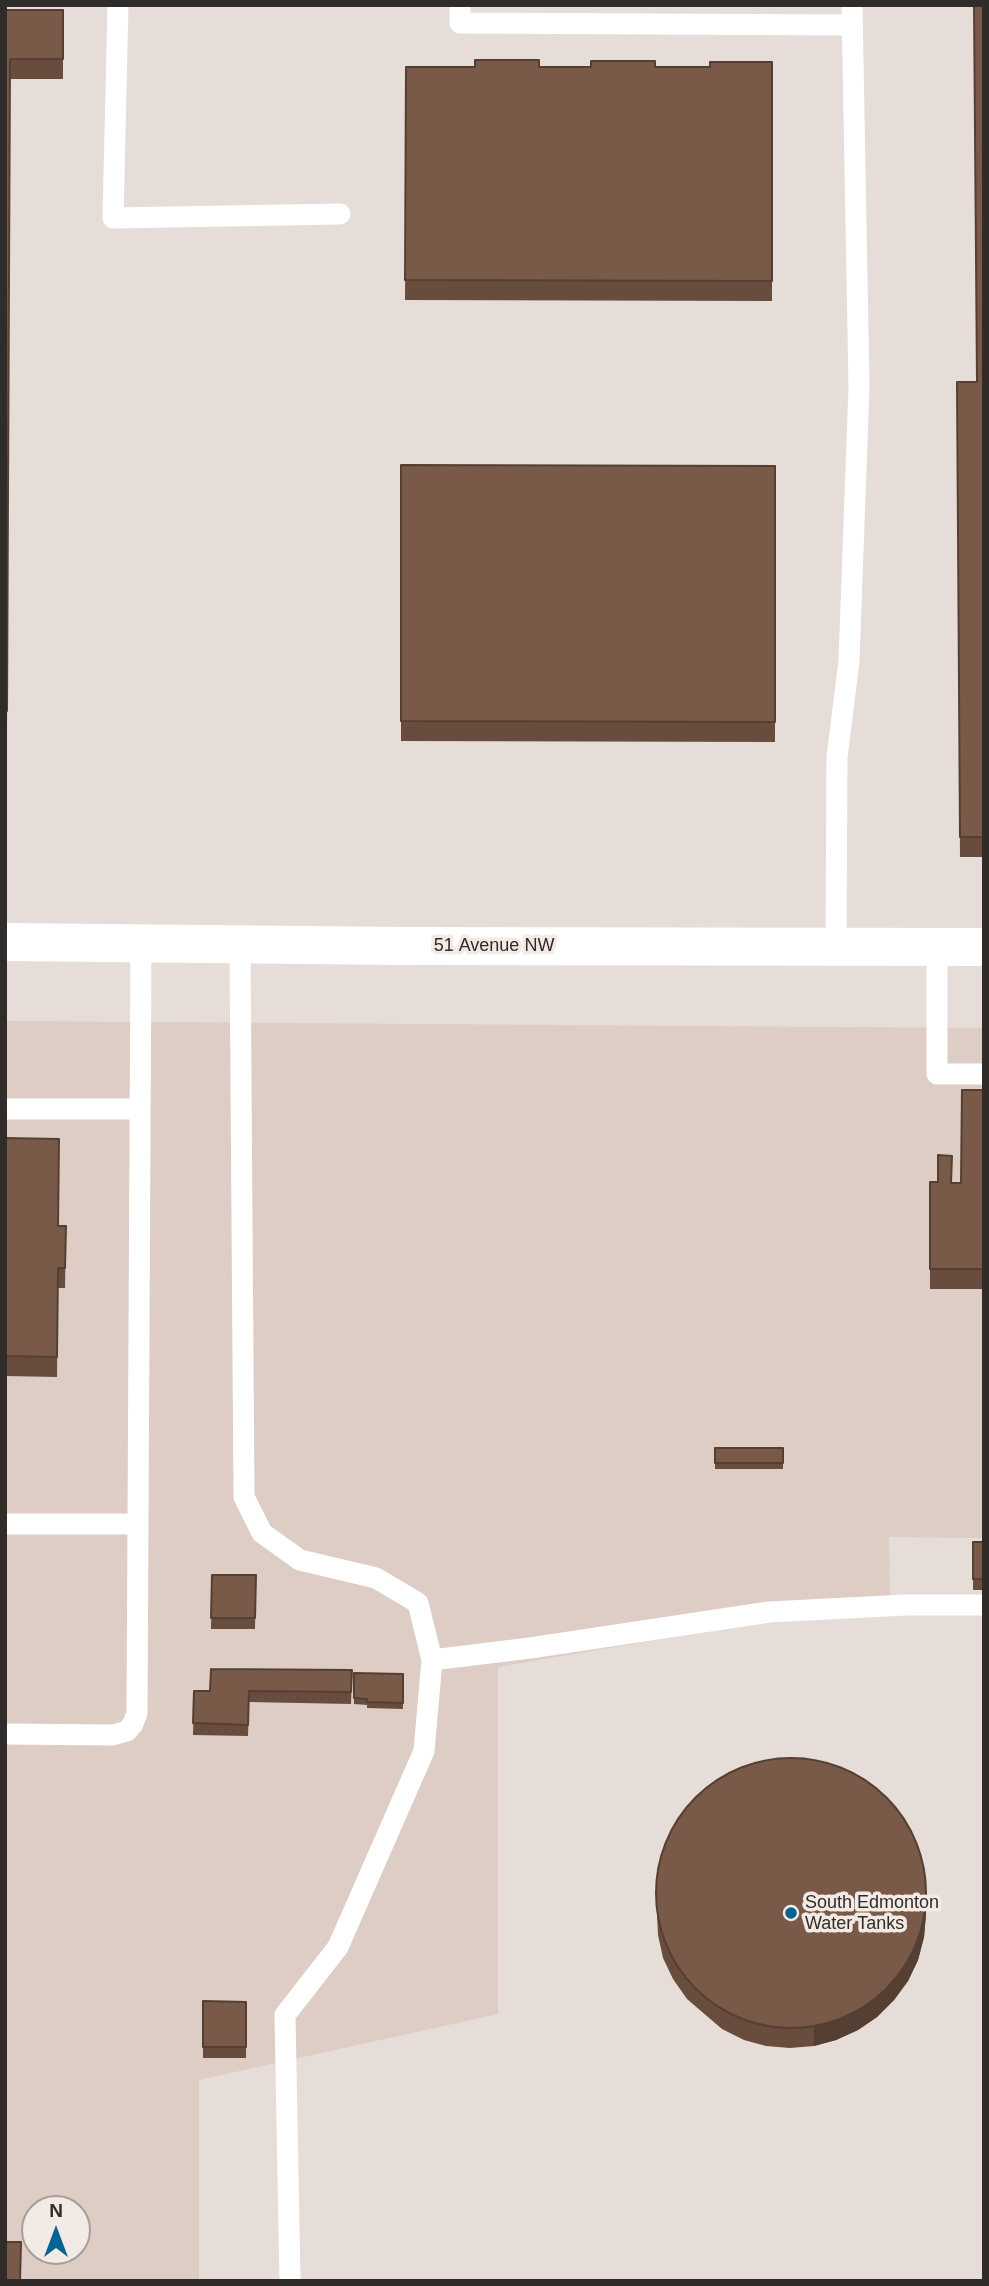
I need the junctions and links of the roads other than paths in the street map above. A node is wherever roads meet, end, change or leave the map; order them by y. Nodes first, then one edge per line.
1 (118, 5) edge
2 (460, 5) edge
3 (852, 15) edge
4 (340, 214) dead end
5 (5, 942) edge
6 (141, 943) junction
7 (240, 944) junction
8 (836, 946) junction
9 (937, 947) junction
10 (984, 947) edge
11 (984, 1074) edge
12 (5, 1109) edge
13 (140, 1109) junction
14 (5, 1524) edge
15 (138, 1524) junction
16 (984, 1605) edge
17 (432, 1660) junction
18 (5, 1734) edge
19 (290, 2281) edge

1 - 4 lane
2 - 3 lane
3 - 8 lane
5 - 6 street, 51 Avenue NW
6 - 7 street, 51 Avenue NW
6 - 13 lane
7 - 8 street, 51 Avenue NW
7 - 17 lane
8 - 9 street, 51 Avenue NW
9 - 10 street, 51 Avenue NW
9 - 11 lane
12 - 13 lane
13 - 15 lane
14 - 15 lane
15 - 18 lane
16 - 17 lane
17 - 19 lane

